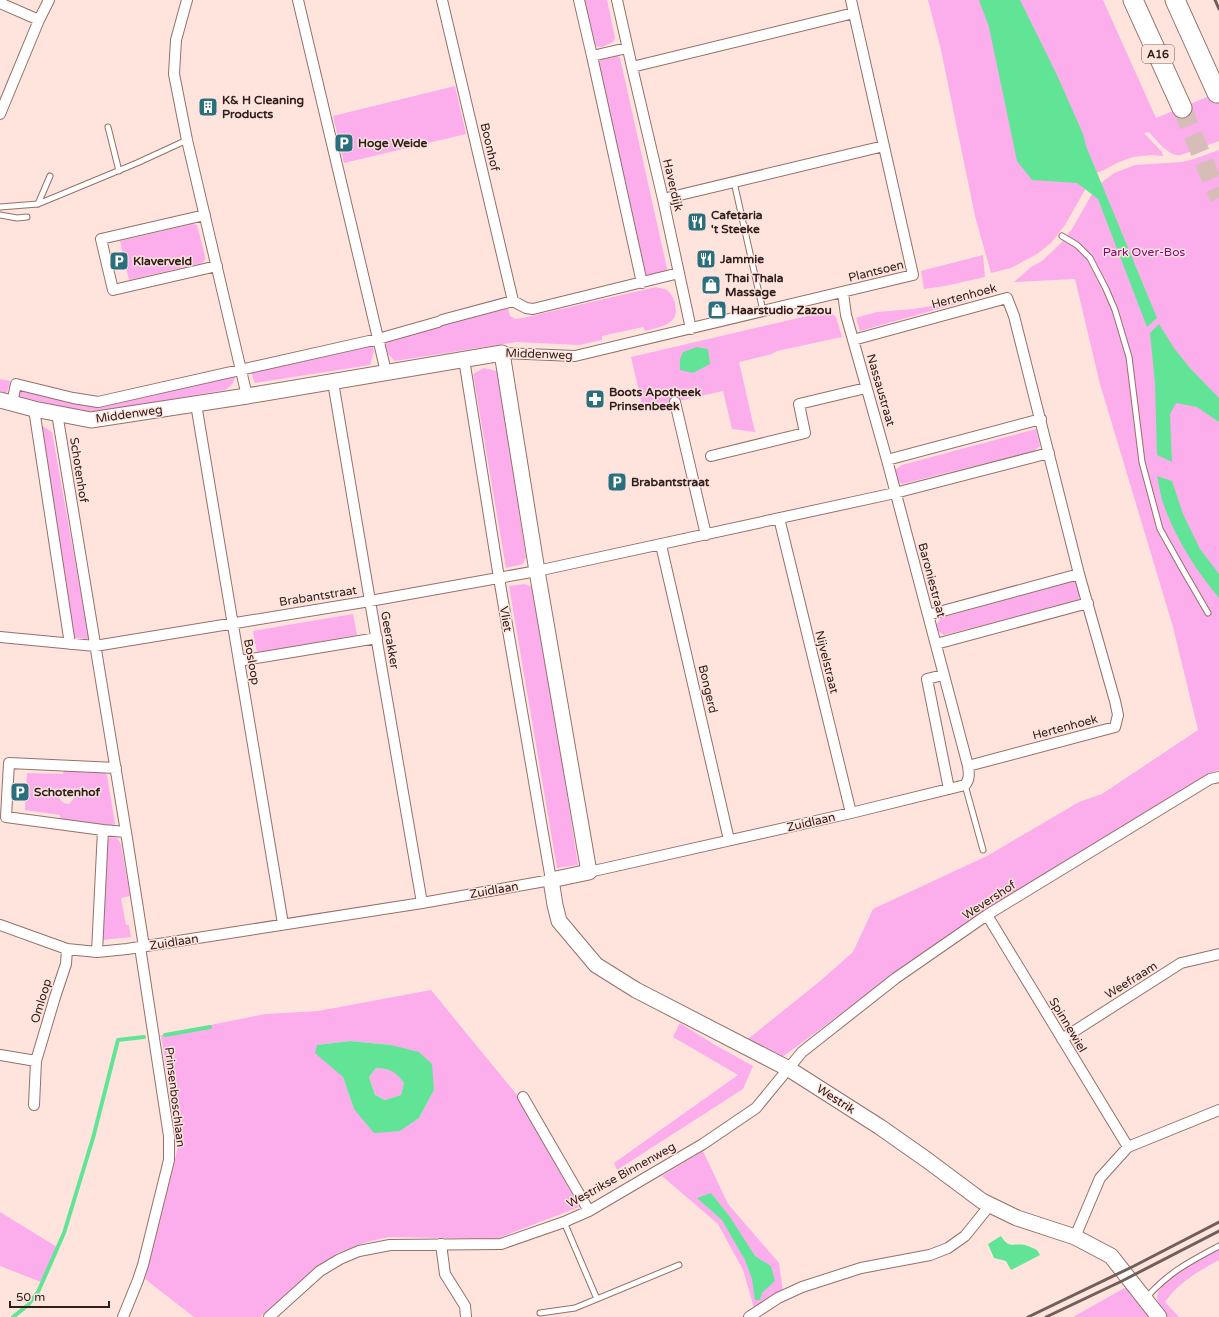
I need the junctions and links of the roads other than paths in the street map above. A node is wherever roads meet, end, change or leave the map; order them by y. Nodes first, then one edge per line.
1 (49, 0) edge
2 (187, 0) edge
3 (298, 0) edge
4 (442, 0) edge
5 (579, 0) edge
6 (617, 0) edge
7 (851, 0) edge
8 (1133, 0) edge
9 (1175, 0) edge
10 (0, 3) edge
11 (854, 13) junction
12 (39, 20) junction
13 (627, 48) junction
14 (592, 56) junction
15 (632, 67) junction
16 (1217, 93) dead end
17 (1182, 108) tunnel mouth
18 (0, 114) edge
19 (108, 127) dead end
20 (187, 140) junction
21 (884, 146) junction
22 (119, 171) junction
23 (50, 176) dead end
24 (734, 182) junction
25 (663, 199) junction
26 (38, 204) junction
27 (0, 207) edge
28 (0, 215) edge
29 (205, 215) junction
30 (27, 217) dead end
31 (1062, 236) dead end
32 (217, 266) junction
33 (679, 273) junction
34 (642, 283) junction
35 (843, 293) junction
36 (513, 301) junction
37 (763, 311) junction
38 (691, 328) junction
39 (378, 339) junction
40 (853, 340) junction
41 (502, 353) junction
42 (464, 359) junction
43 (241, 370) junction
44 (386, 372) junction
45 (333, 382) junction
46 (866, 388) junction
47 (247, 396) junction
48 (6, 401) edge
49 (675, 402) dead end
50 (196, 404) junction
51 (34, 409) junction
52 (57, 413) junction
53 (1041, 419) junction
54 (1049, 453) junction
55 (711, 456) dead end
56 (887, 460) junction
57 (895, 493) junction
58 (779, 518) junction
59 (706, 535) junction
60 (661, 545) junction
61 (537, 571) junction
62 (1079, 574) junction
63 (499, 578) junction
64 (370, 601) junction
65 (1088, 603) junction
66 (1208, 613) dead end
67 (928, 615) junction
68 (233, 624) junction
69 (0, 637) edge
70 (377, 638) junction
71 (70, 644) junction
72 (936, 644) junction
73 (95, 646) junction
74 (239, 661) junction
75 (943, 675) junction
76 (968, 766) junction
77 (116, 768) junction
78 (1219, 777) edge
79 (965, 785) junction
80 (949, 789) junction
81 (851, 813) junction
82 (103, 830) junction
83 (126, 832) junction
84 (729, 840) junction
85 (983, 850) dead end
86 (589, 872) junction
87 (551, 880) junction
88 (422, 903) junction
89 (987, 915) junction
90 (0, 924) edge
91 (283, 924) junction
92 (142, 947) junction
93 (67, 949) junction
94 (97, 952) junction
95 (1219, 954) edge
96 (1062, 1039) junction
97 (0, 1055) edge
98 (36, 1061) junction
99 (789, 1069) junction
100 (523, 1097) dead end
101 (34, 1105) dead end
102 (1219, 1110) edge
103 (1128, 1148) junction
104 (990, 1205) junction
105 (589, 1210) junction
106 (564, 1222) junction
107 (1075, 1237) junction
108 (441, 1244) junction
109 (1219, 1246) edge
110 (680, 1265) dead end
111 (597, 1299) junction
112 (1145, 1299) junction
113 (540, 1313) dead end
114 (123, 1317) edge
115 (269, 1317) edge
116 (466, 1317) edge
117 (749, 1317) edge
118 (1159, 1317) edge

1 - 12 street
2 - 20 street
3 - 39 street
4 - 36 street, Boonhof
5 - 14 street
6 - 13 street, Haverdijk
7 - 11 street, Plantsoen
8 - 17 highway, A16
9 - 16 highway
10 - 12 street
11 - 15 street
11 - 21 street, Plantsoen
12 - 18 street
13 - 14 street
13 - 15 street, Haverdijk
14 - 34 street
15 - 25 street, Haverdijk
19 - 22 lane
20 - 22 lane
20 - 29 street
21 - 24 street
21 - 35 street, Plantsoen
22 - 26 lane
23 - 26 lane
24 - 25 street
24 - 37 lane
25 - 33 street, Haverdijk
26 - 27 lane
28 - 30 lane
29 - 32 street
29 - 32 street
31 - 66 lane
32 - 43 street
33 - 34 street
33 - 38 street, Haverdijk
34 - 36 street
35 - 37 street, Plantsoen
35 - 40 street, Nassaustraat
36 - 39 street, Middenweg
37 - 38 street, Plantsoen
38 - 41 street, Middenweg
39 - 43 street, Middenweg
39 - 44 street
40 - 46 street, Nassaustraat
40 - 53 street, Hertenhoek
41 - 42 street, Middenweg
41 - 61 street
42 - 44 street, Middenweg
42 - 63 street, Vliet
43 - 47 street
43 - 48 street, Middenweg
44 - 45 street, Middenweg
45 - 47 street, Middenweg
45 - 64 street, Geerakker
46 - 55 street
46 - 56 street, Nassaustraat
47 - 50 street, Middenweg
48 - 51 street, Middenweg
49 - 59 street
50 - 52 street, Middenweg
50 - 68 street, Bosloop
51 - 52 street, Middenweg
51 - 71 street
52 - 73 street, Schotenhof
53 - 54 street, Hertenhoek
53 - 56 street
54 - 57 street
54 - 62 street, Hertenhoek
56 - 57 street, Nassaustraat
57 - 58 street, Brabantstraat
57 - 67 street, Baroniestraat
58 - 59 street, Brabantstraat
58 - 81 street, Nijvelstraat
59 - 60 street, Brabantstraat
60 - 61 street, Brabantstraat
60 - 84 street, Bongerd
61 - 63 street, Brabantstraat
61 - 86 street
62 - 65 street, Hertenhoek
62 - 67 street
63 - 64 street, Brabantstraat
63 - 87 street, Vliet
64 - 68 street, Brabantstraat
64 - 70 street, Geerakker
65 - 72 street
65 - 76 street, Hertenhoek
67 - 72 street, Baroniestraat
68 - 73 street, Brabantstraat
68 - 74 street, Bosloop
69 - 71 street, Brabantstraat
70 - 74 street
70 - 88 street, Geerakker
71 - 73 street, Brabantstraat
72 - 75 street, Baroniestraat
73 - 77 street, Schotenhof
74 - 91 street, Bosloop
75 - 76 street, Baroniestraat
75 - 80 street
76 - 79 street
77 - 82 street
77 - 83 street, Schotenhof
78 - 89 street, Wevershof
79 - 80 street, Zuidlaan
79 - 85 lane
80 - 81 street, Zuidlaan
81 - 84 street, Zuidlaan
82 - 83 street
82 - 94 street
83 - 92 street, Schotenhof
84 - 86 street, Zuidlaan
86 - 87 street, Zuidlaan
87 - 88 street, Zuidlaan
87 - 99 street, Westrik
88 - 91 street, Zuidlaan
89 - 96 street, Spinnewiel
89 - 99 street, Wevershof
90 - 93 street, Zuidlaan
91 - 92 street, Zuidlaan
92 - 94 street, Zuidlaan
92 - 114 street, Prinsenboschlaan
93 - 94 street, Zuidlaan
93 - 98 street, Omloop
95 - 96 street, Weefraam
96 - 103 street, Spinnewiel
97 - 98 street
98 - 101 street, Omloop
99 - 104 street, Westrik
99 - 105 street, Westrikse Binnenweg
100 - 105 street
102 - 103 street
103 - 107 street
104 - 107 street, Westrik
104 - 117 street
105 - 106 street, Westrikse Binnenweg
106 - 108 street, Westrikse Binnenweg
106 - 111 lane
107 - 112 street, Westrik
108 - 115 street, Westrikse Binnenweg
108 - 116 street
109 - 112 lane
110 - 111 lane
111 - 113 lane
112 - 118 street, Westrik

